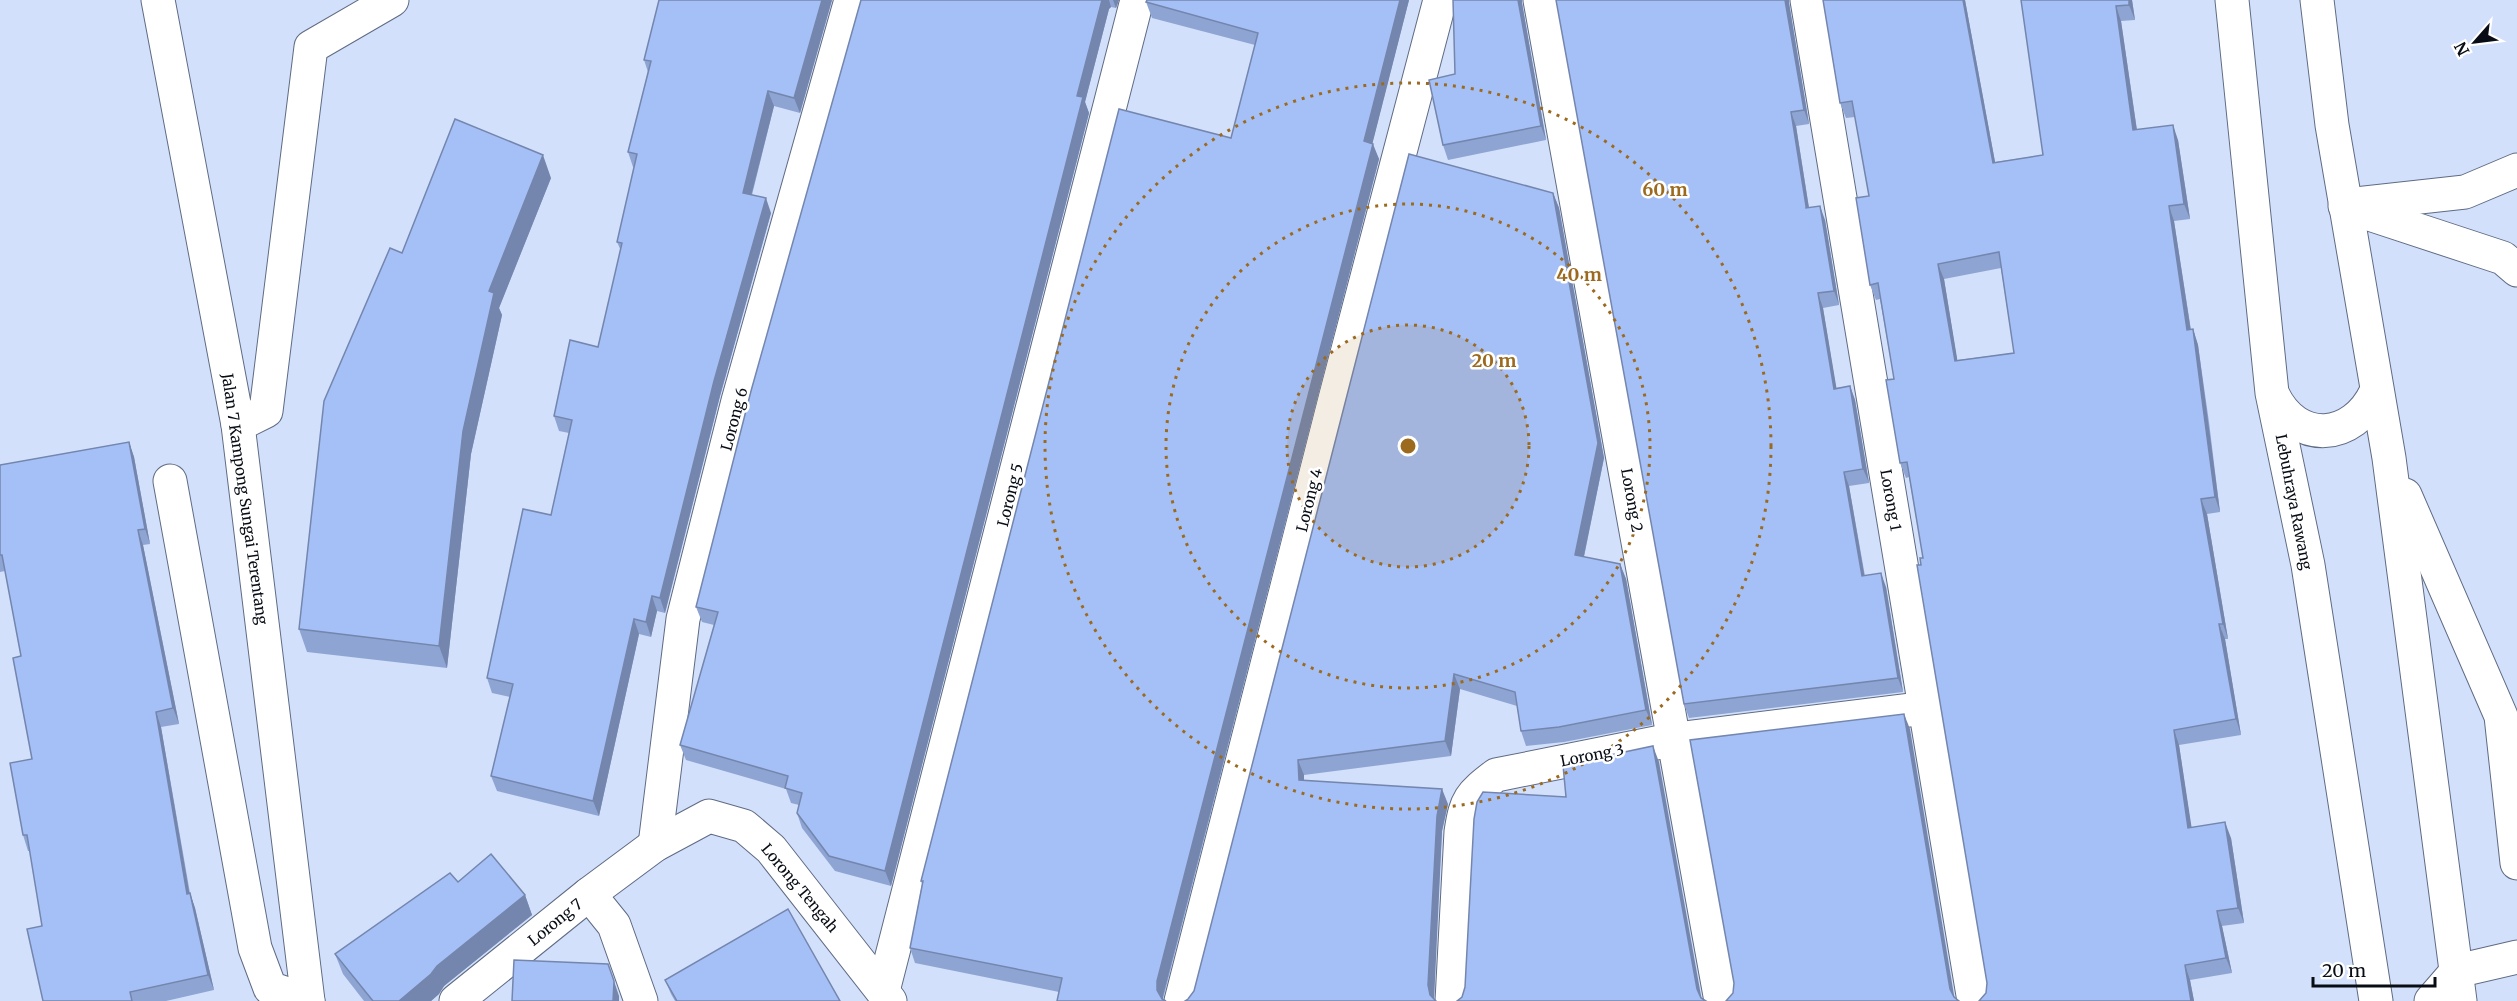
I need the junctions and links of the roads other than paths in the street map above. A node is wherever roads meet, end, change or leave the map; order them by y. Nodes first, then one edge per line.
1 (158, 0) edge
2 (392, 0) edge
3 (851, 0) edge
4 (1137, 0) edge
5 (1440, 0) edge
6 (1540, 0) edge
7 (1807, 0) edge
8 (2232, 0) edge
9 (2317, 0) edge
10 (2517, 170) edge
11 (2345, 206) junction
12 (2517, 270) edge
13 (2376, 392) junction
14 (2272, 393) junction
15 (238, 425) junction
16 (2389, 458) junction
17 (170, 481) dead end
18 (1926, 708) junction
19 (1676, 739) junction
20 (655, 845) junction
21 (2517, 863) edge
22 (589, 894) junction
23 (2517, 957) edge
24 (2459, 986) edge
25 (886, 996) edge
26 (308, 1001) edge
27 (456, 1001) edge
28 (641, 1001) edge
29 (1181, 1001) edge
30 (1452, 1001) edge
31 (1722, 1001) edge
32 (1974, 1001) edge
33 (2376, 1001) edge
34 (2431, 1001) edge

1 - 15 street, Jalan 7 Kampong Sungai Terentang
2 - 15 street
3 - 20 street, Lorong 6
4 - 25 street, Lorong 5
5 - 29 street, Lorong 4
6 - 19 street, Lorong 2
7 - 18 street, Lorong 1
8 - 14 street, Lebuhraya Rawang
9 - 11 street
10 - 11 street
11 - 12 street
11 - 13 street
13 - 14 street
13 - 16 street
14 - 33 street, Lebuhraya Rawang
15 - 26 street, Jalan 7 Kampong Sungai Terentang
16 - 21 street
16 - 24 street
17 - 26 street
18 - 19 street, Lorong 3
18 - 32 street, Lorong 1
19 - 30 street, Lorong 3
19 - 31 street, Lorong 2
20 - 22 street, Lorong 7
20 - 25 street, Lorong Tengah
22 - 27 street, Lorong 7
22 - 28 street
23 - 24 street
24 - 34 street

